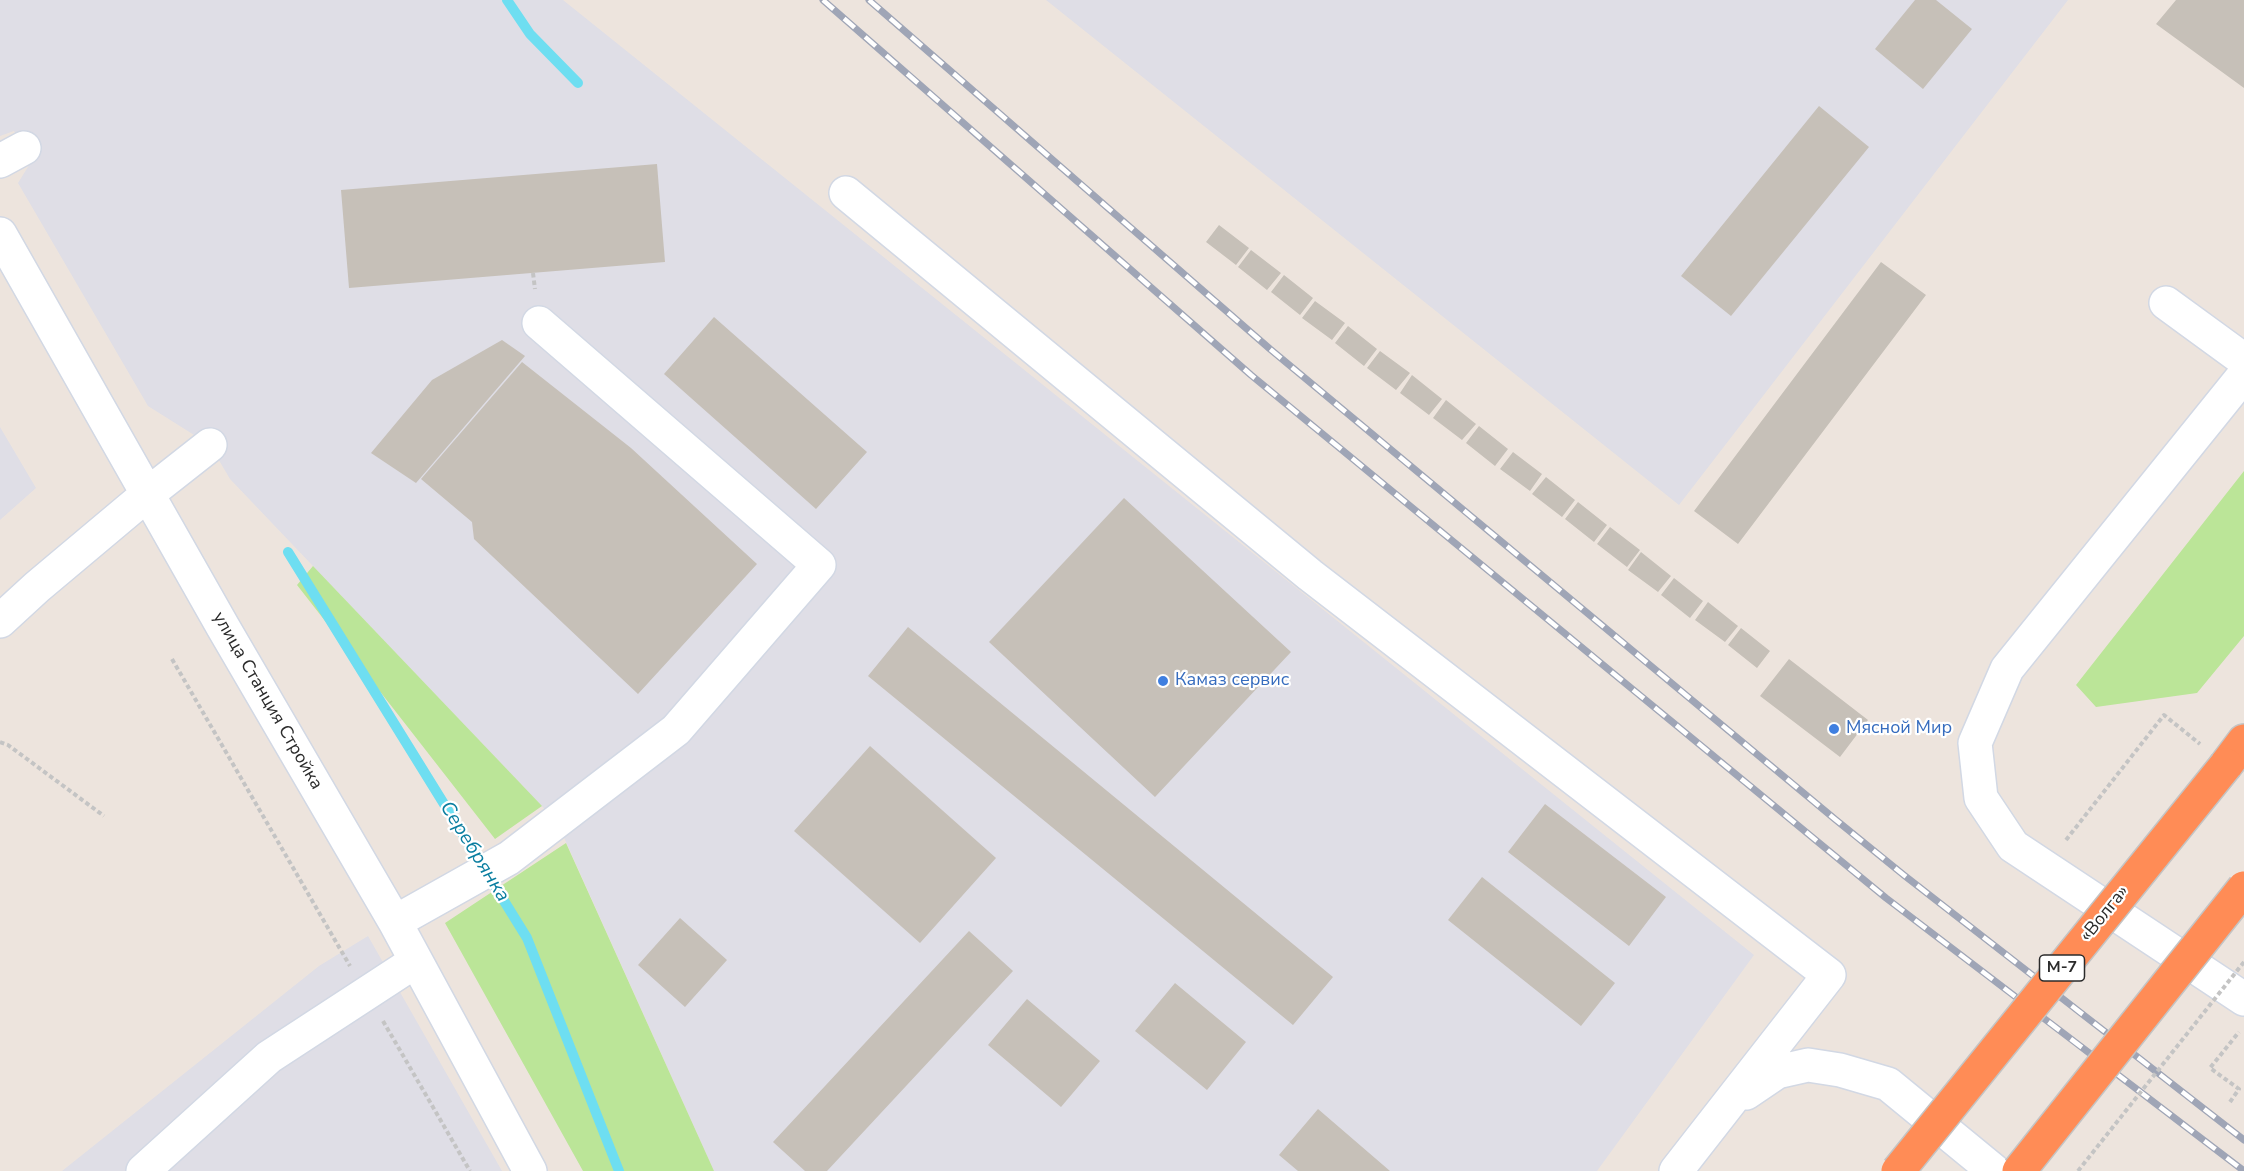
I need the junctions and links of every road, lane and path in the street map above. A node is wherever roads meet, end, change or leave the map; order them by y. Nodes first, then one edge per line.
1 (846, 193) dead end
2 (0, 234) edge
3 (2166, 303) dead end
4 (539, 323) dead end
5 (2244, 360) edge
6 (2244, 375) edge
7 (210, 445) dead end
8 (149, 493) junction
9 (0, 621) edge
10 (172, 659) dead end
11 (0, 742) edge
12 (2235, 753) edge
13 (104, 816) dead end
14 (2045, 867) junction
15 (2244, 888) edge
16 (395, 922) junction
17 (416, 961) junction
18 (2244, 962) edge
19 (367, 994) junction
20 (2243, 1014) edge
21 (2230, 1102) dead end
22 (1717, 1118) junction
23 (143, 1171) edge
24 (470, 1171) edge
25 (530, 1171) edge
26 (1676, 1171) edge
27 (1898, 1171) edge
28 (1994, 1171) edge
29 (2019, 1171) edge
30 (2078, 1171) edge

1 - 22 street
2 - 8 street, улица Станция Стройка
3 - 5 street
4 - 16 street
6 - 14 street
7 - 8 street
8 - 9 street
8 - 16 street, улица Станция Стройка
10 - 19 path
11 - 13 path
12 - 14 path
12 - 27 highway, «Волга» / М-7, bridge
14 - 20 street
15 - 29 highway, bridge
16 - 17 street, улица Станция Стройка
17 - 19 street
17 - 25 street, улица Станция Стройка
18 - 30 path, bridge
19 - 23 street
19 - 24 path
20 - 21 path
22 - 26 street
22 - 28 street

